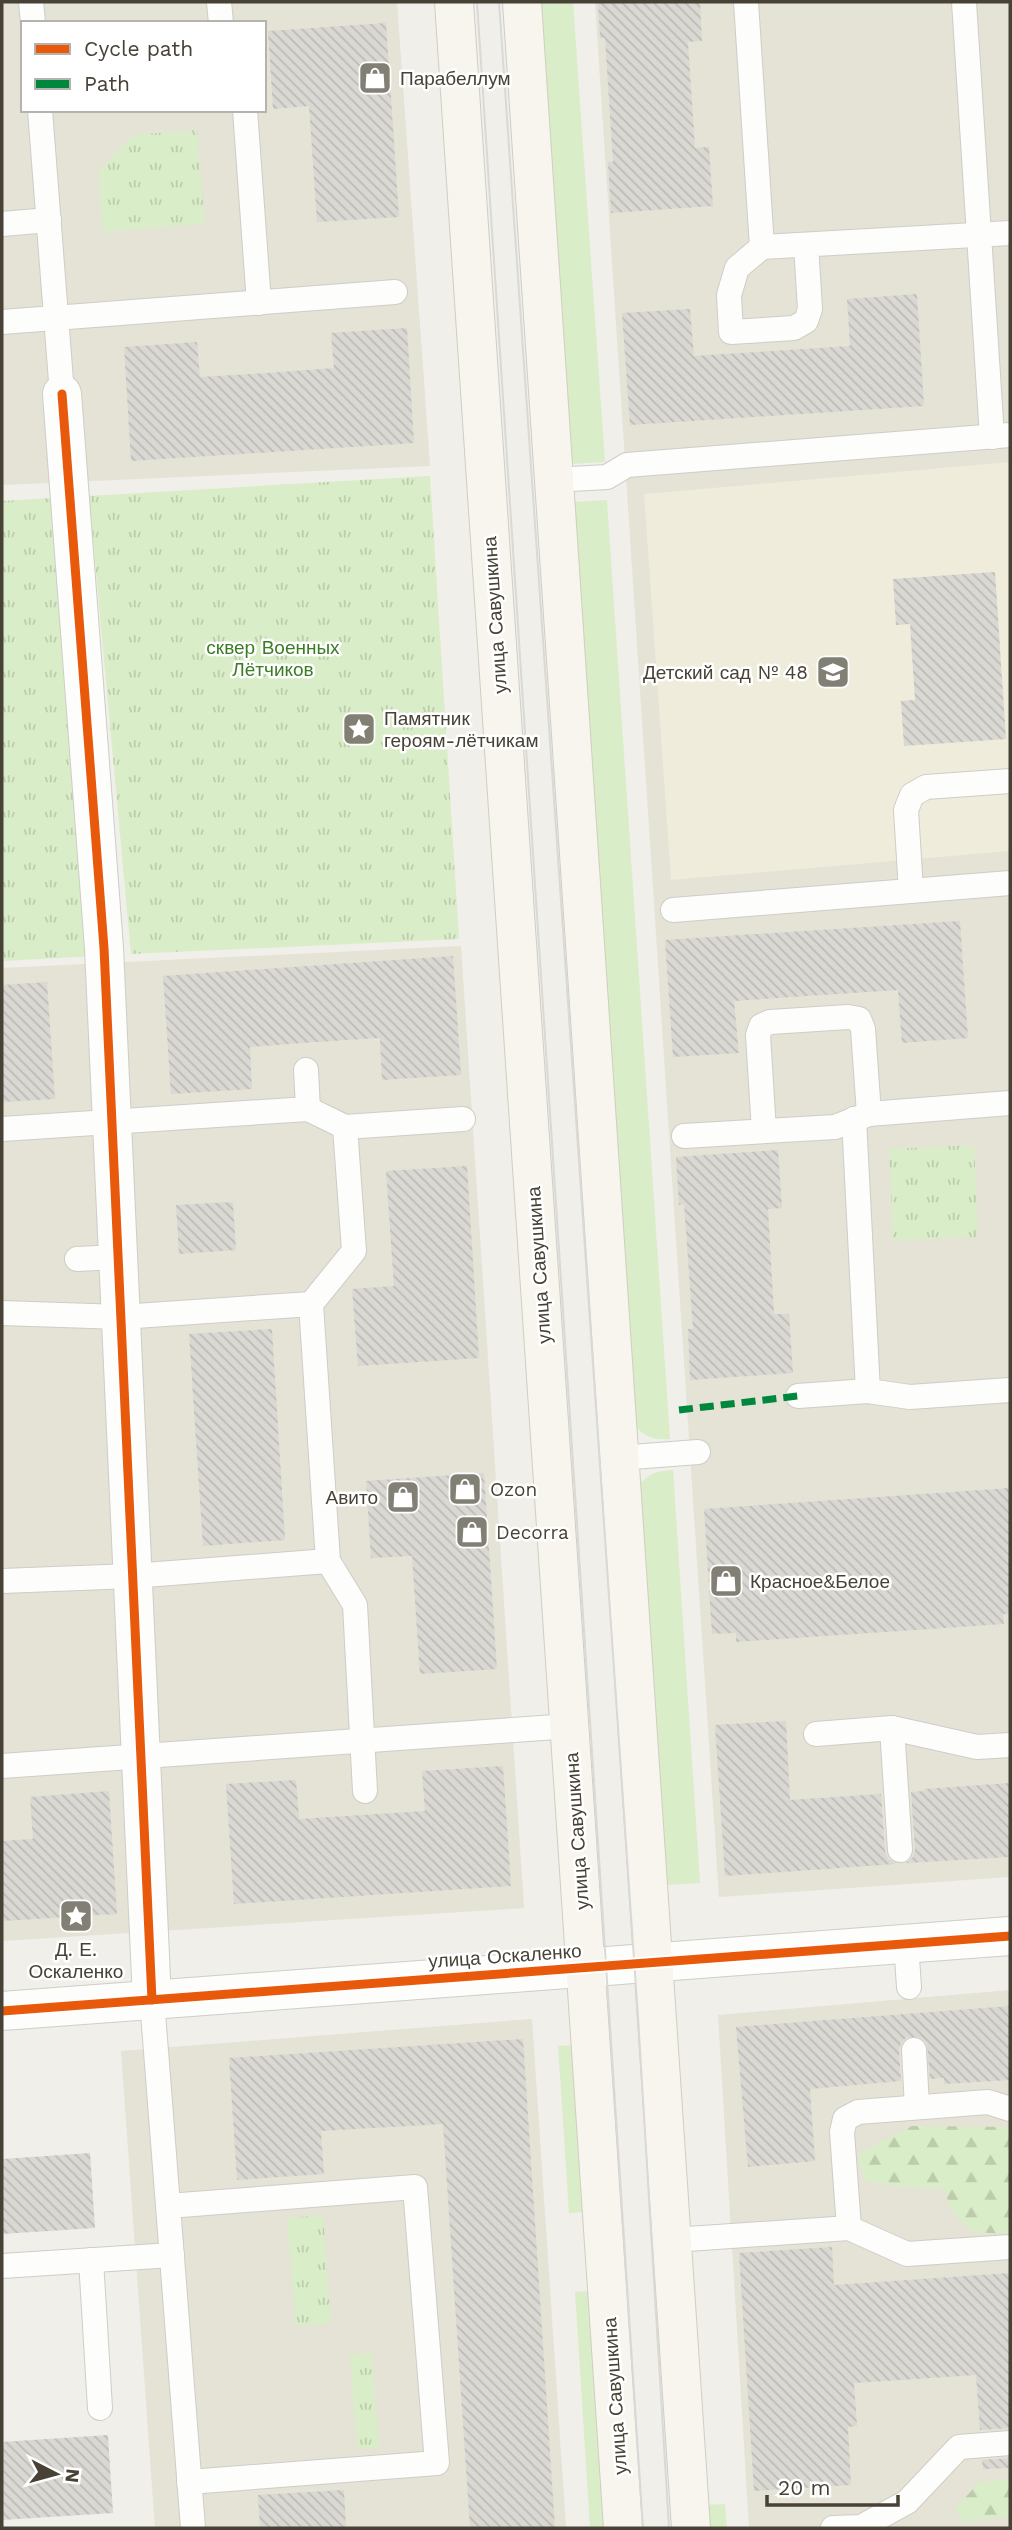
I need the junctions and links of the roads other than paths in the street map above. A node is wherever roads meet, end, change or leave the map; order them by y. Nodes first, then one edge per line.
1 (31, 2) edge
2 (219, 2) edge
3 (454, 2) edge
4 (522, 2) edge
5 (746, 2) edge
6 (964, 2) edge
7 (33, 21) edge
8 (221, 21) edge
9 (40, 112) edge
10 (245, 112) edge
11 (49, 220) junction
12 (2, 224) edge
13 (1010, 233) edge
14 (979, 235) junction
15 (806, 245) junction
16 (762, 247) junction
17 (395, 292) dead end
18 (259, 303) junction
19 (56, 318) junction
20 (2, 323) edge
21 (62, 394) joint
22 (1001, 436) edge
23 (554, 480) junction
24 (1010, 781) edge
25 (1010, 883) edge
26 (911, 891) junction
27 (673, 910) dead end
28 (306, 1070) dead end
29 (1010, 1103) edge
30 (308, 1109) junction
31 (861, 1116) junction
32 (463, 1119) dead end
33 (112, 1122) junction
34 (345, 1127) junction
35 (2, 1129) edge
36 (764, 1132) junction
37 (684, 1136) dead end
38 (118, 1257) junction
39 (77, 1259) dead end
40 (311, 1304) junction
41 (2, 1312) edge
42 (121, 1317) junction
43 (1010, 1390) edge
44 (868, 1391) junction
45 (798, 1396) dead end
46 (698, 1452) dead end
47 (619, 1458) junction
48 (328, 1560) junction
49 (132, 1576) junction
50 (2, 1581) edge
51 (570, 1726) junction
52 (892, 1728) junction
53 (816, 1734) dead end
54 (363, 1740) junction
55 (1010, 1745) edge
56 (141, 1756) junction
57 (2, 1766) edge
58 (365, 1791) dead end
59 (900, 1850) dead end
60 (1010, 1936) edge
61 (906, 1943) junction
62 (652, 1962) junction
63 (586, 1968) junction
64 (909, 1987) dead end
65 (152, 2000) junction
66 (2, 2011) edge
67 (914, 2050) dead end
68 (917, 2107) junction
69 (1010, 2109) edge
70 (168, 2206) junction
71 (849, 2228) junction
72 (673, 2240) junction
73 (1010, 2247) edge
74 (172, 2255) junction
75 (91, 2260) junction
76 (2, 2266) edge
77 (100, 2408) dead end
78 (1010, 2443) edge
79 (189, 2482) junction
80 (193, 2528) edge
81 (624, 2528) edge
82 (691, 2528) edge
83 (833, 2528) edge

1 - 7 lane
2 - 8 lane
3 - 51 main road, улица Савушкина
4 - 23 main road
5 - 16 lane
6 - 14 lane
9 - 11 lane
10 - 18 lane
11 - 12 lane
11 - 19 lane
13 - 14 lane
14 - 15 lane
14 - 22 lane
15 - 16 lane
15 - 16 lane
17 - 18 lane
18 - 19 lane
19 - 20 lane
19 - 21 lane
21 - 33 street
22 - 23 lane
23 - 47 main road
24 - 26 lane
25 - 26 lane
26 - 27 lane
28 - 30 lane
29 - 31 lane
30 - 33 lane
30 - 34 lane
31 - 36 lane
31 - 36 lane
31 - 44 lane
32 - 34 lane
33 - 35 lane
33 - 38 street
34 - 40 lane
36 - 37 lane
38 - 39 lane
38 - 42 street
40 - 42 lane
40 - 48 lane
41 - 42 lane
42 - 49 street
43 - 44 lane
44 - 45 lane
46 - 47 lane
47 - 62 main road
48 - 49 lane
48 - 54 lane
49 - 50 lane
49 - 56 street
51 - 54 lane
51 - 63 main road, улица Савушкина
52 - 53 lane
52 - 55 lane
52 - 59 lane
54 - 56 lane
54 - 58 lane
56 - 57 lane
56 - 65 street
60 - 61 street, улица Оскаленко
61 - 62 street, улица Оскаленко
61 - 64 lane
62 - 63 street, улица Оскаленко
62 - 72 main road
63 - 65 street, улица Оскаленко
63 - 81 main road, улица Савушкина
65 - 66 street, улица Оскаленко
65 - 70 lane
67 - 68 lane
68 - 69 lane
68 - 71 lane
70 - 74 lane
70 - 79 lane
71 - 72 lane
71 - 73 lane
72 - 82 main road
74 - 75 lane
74 - 79 lane
75 - 76 lane
75 - 77 lane
78 - 83 lane
79 - 80 lane

